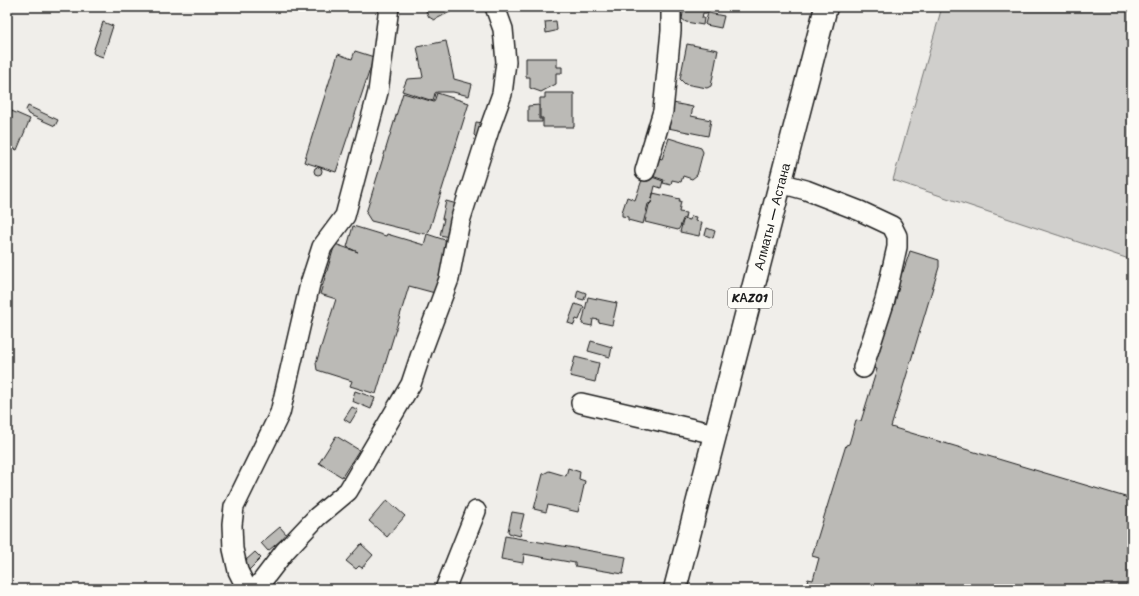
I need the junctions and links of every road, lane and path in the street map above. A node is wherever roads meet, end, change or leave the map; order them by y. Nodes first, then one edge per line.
1 (389, 7) edge
2 (495, 7) edge
3 (671, 7) edge
4 (826, 7) edge
5 (645, 171) dead end
6 (780, 183) junction
7 (863, 368) dead end
8 (581, 403) dead end
9 (715, 434) junction
10 (476, 511) dead end
11 (247, 589) edge
12 (256, 589) edge
13 (445, 589) edge
14 (676, 589) edge

1 - 11 street
2 - 12 street
3 - 5 street
4 - 6 highway, Алматы — Астана / KАZ01
6 - 7 street
6 - 9 highway, Алматы — Астана / KАZ01
8 - 9 street
9 - 14 highway, Алматы — Астана / KАZ01
10 - 13 street

